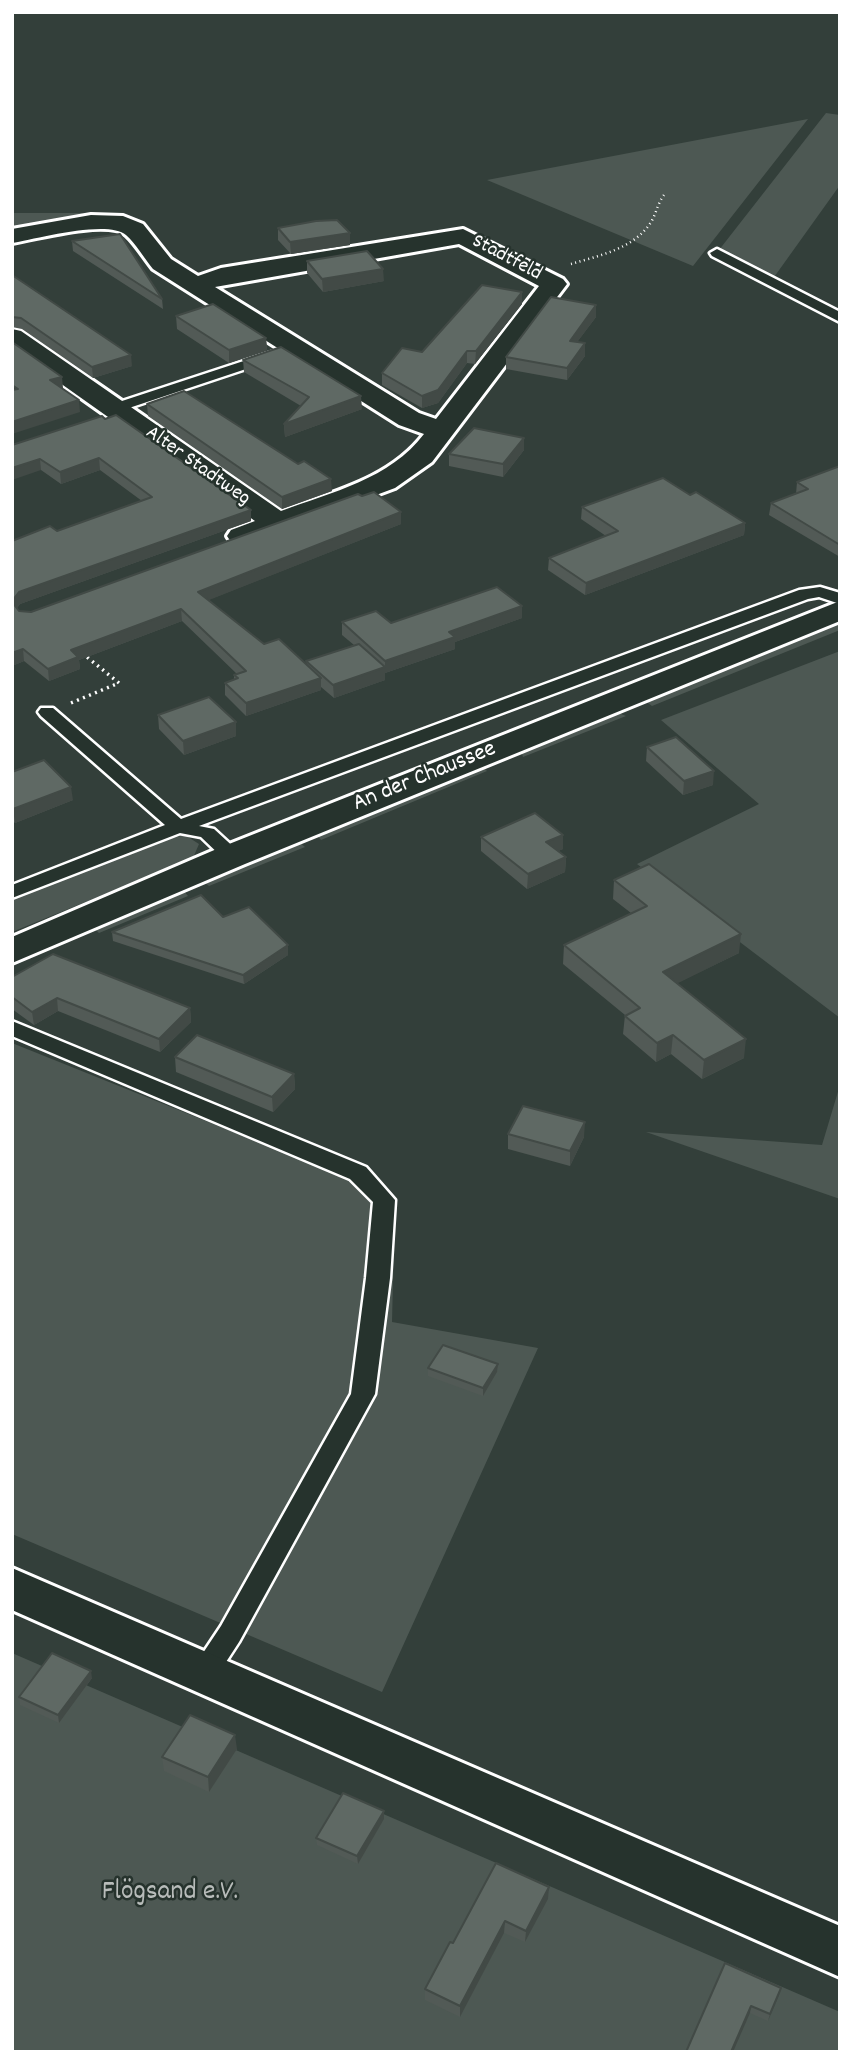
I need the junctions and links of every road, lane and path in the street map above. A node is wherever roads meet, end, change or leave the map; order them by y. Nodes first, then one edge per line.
1 (664, 195) dead end
2 (12, 236) edge
3 (717, 253) dead end
4 (537, 276) junction
5 (195, 285) junction
6 (840, 318) edge
7 (12, 337) edge
8 (294, 348) junction
9 (102, 416) junction
10 (440, 430) junction
11 (347, 496) joint
12 (278, 523) junction
13 (214, 547) edge
14 (840, 598) edge
15 (840, 610) edge
16 (76, 648) edge
17 (47, 712) joint
18 (178, 827) junction
19 (232, 856) junction
20 (12, 892) edge
21 (12, 951) edge
22 (12, 1028) edge
23 (12, 1588) edge
24 (203, 1674) junction
25 (840, 1952) edge

1 - 4 path
2 - 5 street
3 - 6 lane
4 - 5 street, Stadtfeld
4 - 10 street, Stadtfeld
5 - 8 street
7 - 9 street, Alter Stadtweg
8 - 9 lane
8 - 10 street
9 - 12 street, Alter Stadtweg
10 - 11 street, Stadtfeld
11 - 12 street, Alter Stadtweg
12 - 13 street, Alter Stadtweg
14 - 18 lane
15 - 19 street, An der Chaussee
16 - 17 path
17 - 18 lane
18 - 19 lane
18 - 20 lane
19 - 21 street, An der Chaussee
22 - 24 lane
23 - 24 street
24 - 25 street

